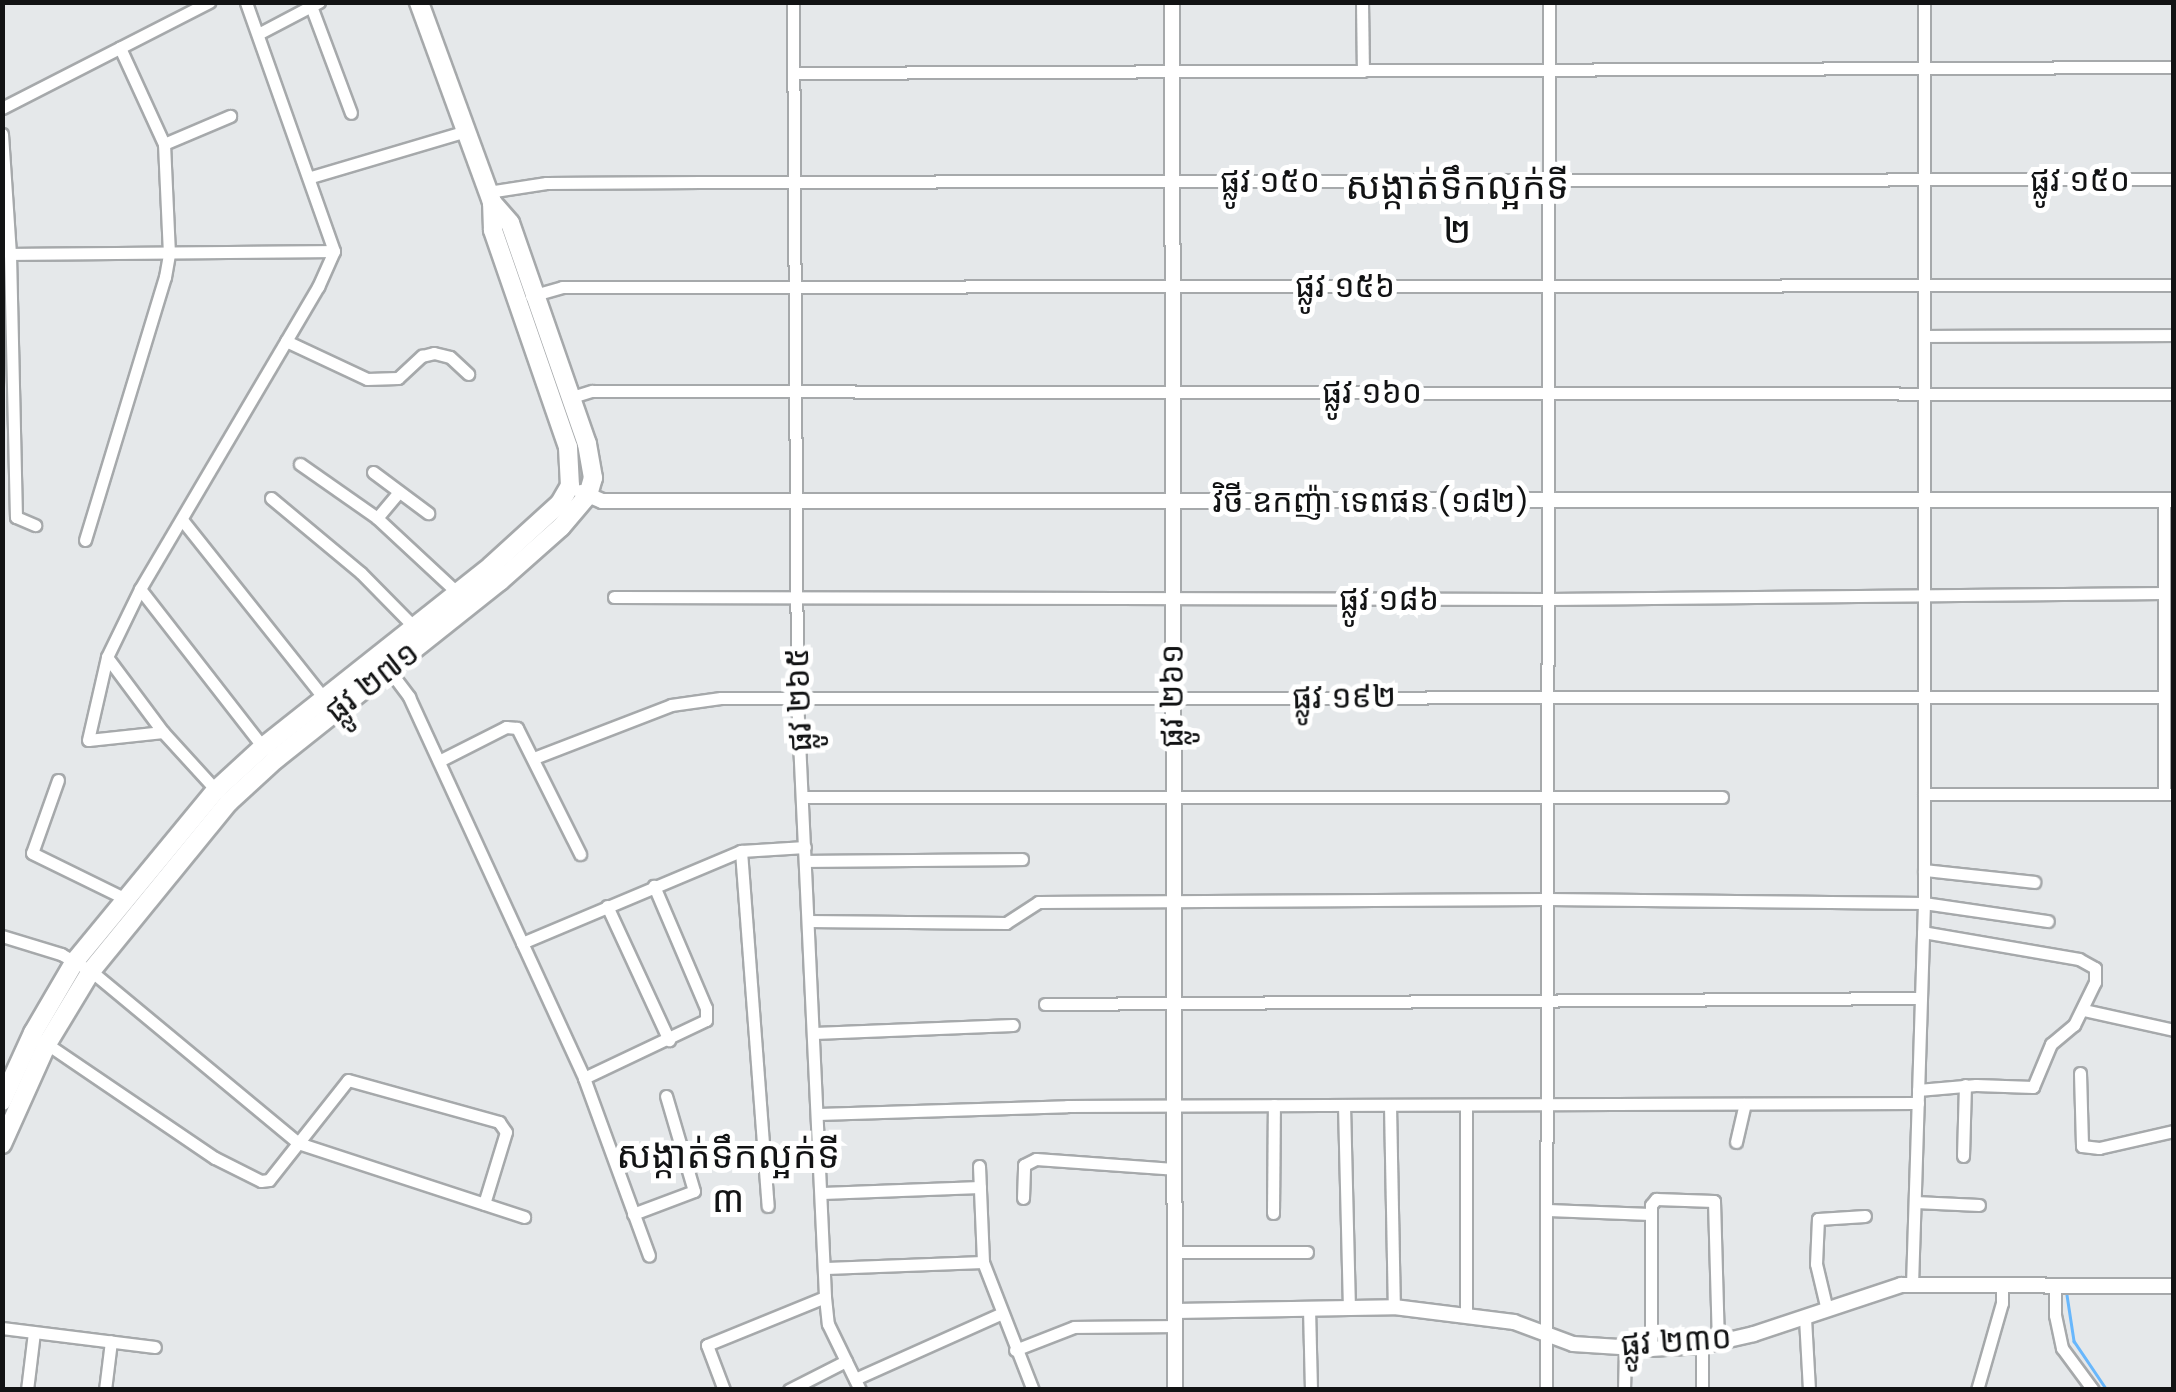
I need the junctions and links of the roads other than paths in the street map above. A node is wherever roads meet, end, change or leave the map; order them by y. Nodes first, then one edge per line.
1 (208, 2) edge
2 (246, 2) edge
3 (419, 2) edge
4 (793, 2) edge
5 (1172, 2) edge
6 (1362, 2) edge
7 (1549, 2) edge
8 (1924, 2) edge
9 (315, 4) edge
10 (258, 34) junction
11 (120, 48) junction
12 (2174, 67) edge
13 (1924, 68) junction
14 (1549, 70) junction
15 (1363, 71) junction
16 (1172, 72) junction
17 (794, 73) junction
18 (2, 108) edge
19 (350, 113) dead end
20 (230, 116) dead end
21 (466, 131) junction
22 (2, 134) edge
23 (164, 144) junction
24 (311, 177) junction
25 (1549, 180) junction
26 (1924, 180) junction
27 (2174, 180) edge
28 (1172, 181) junction
29 (794, 182) junction
30 (490, 197) junction
31 (334, 251) junction
32 (10, 254) junction
33 (168, 254) junction
34 (2174, 285) edge
35 (795, 286) junction
36 (1172, 286) junction
37 (1548, 286) junction
38 (1924, 286) junction
39 (527, 297) junction
40 (2174, 335) edge
41 (1924, 336) junction
42 (286, 342) junction
43 (468, 374) dead end
44 (796, 391) junction
45 (1171, 392) junction
46 (1548, 392) junction
47 (1924, 393) junction
48 (2174, 394) edge
49 (572, 397) junction
50 (300, 464) dead end
51 (373, 472) dead end
52 (570, 486) junction
53 (399, 492) junction
54 (588, 495) junction
55 (271, 498) dead end
56 (1924, 500) junction
57 (2169, 500) edge
58 (1171, 501) junction
59 (1548, 501) junction
60 (796, 502) junction
61 (428, 513) dead end
62 (377, 518) junction
63 (183, 521) junction
64 (35, 525) dead end
65 (85, 540) dead end
66 (140, 589) junction
67 (2164, 593) junction
68 (1924, 596) junction
69 (614, 597) dead end
70 (464, 599) junction
71 (1548, 599) junction
72 (796, 600) junction
73 (1172, 600) junction
74 (414, 628) junction
75 (107, 657) junction
76 (389, 670) junction
77 (1548, 695) junction
78 (1924, 696) junction
79 (2164, 697) junction
80 (323, 698) junction
81 (797, 698) junction
82 (1172, 699) junction
83 (163, 732) junction
84 (263, 746) junction
85 (534, 758) junction
86 (439, 761) junction
87 (58, 780) dead end
88 (216, 790) junction
89 (1924, 794) junction
90 (2169, 794) edge
91 (1172, 796) junction
92 (1548, 796) junction
93 (802, 797) junction
94 (1722, 797) dead end
95 (741, 851) junction
96 (580, 854) dead end
97 (805, 854) junction
98 (1022, 859) dead end
99 (1924, 870) junction
100 (2034, 882) dead end
101 (654, 886) junction
102 (124, 898) junction
103 (1548, 899) junction
104 (1173, 902) junction
105 (1924, 902) junction
106 (607, 906) junction
107 (808, 920) junction
108 (2048, 921) dead end
109 (1923, 932) junction
110 (2, 936) edge
111 (522, 943) junction
112 (83, 966) junction
113 (1548, 997) junction
114 (1921, 998) junction
115 (1174, 1003) junction
116 (1046, 1004) dead end
117 (2084, 1010) junction
118 (1012, 1025) dead end
119 (2174, 1030) edge
120 (814, 1033) junction
121 (669, 1040) junction
122 (48, 1044) junction
123 (2080, 1073) dead end
124 (584, 1078) junction
125 (1966, 1086) junction
126 (666, 1096) dead end
127 (1918, 1097) junction
128 (2, 1101) edge
129 (1466, 1104) junction
130 (1548, 1104) junction
131 (1745, 1104) junction
132 (1274, 1105) junction
133 (1344, 1105) junction
134 (1390, 1105) junction
135 (1174, 1106) junction
136 (818, 1114) junction
137 (2174, 1131) edge
138 (298, 1142) junction
139 (1736, 1142) dead end
140 (2, 1144) edge
141 (1962, 1156) dead end
142 (979, 1166) dead end
143 (1174, 1170) junction
144 (980, 1188) junction
145 (822, 1193) junction
146 (1023, 1198) dead end
147 (1915, 1202) junction
148 (484, 1204) junction
149 (1978, 1205) dead end
150 (768, 1206) dead end
151 (1547, 1210) junction
152 (1273, 1213) dead end
153 (633, 1214) junction
154 (1651, 1214) junction
155 (1865, 1216) dead end
156 (524, 1217) dead end
157 (1175, 1252) junction
158 (1307, 1252) dead end
159 (649, 1256) dead end
160 (983, 1262) junction
161 (826, 1268) junction
162 (1912, 1285) junction
163 (2002, 1286) junction
164 (2055, 1286) junction
165 (2174, 1286) edge
166 (825, 1297) junction
167 (1394, 1307) junction
168 (1309, 1308) junction
169 (1349, 1308) junction
170 (1827, 1310) junction
171 (1000, 1314) junction
172 (1466, 1314) junction
173 (1175, 1318) junction
174 (1805, 1318) junction
175 (2, 1328) edge
176 (34, 1332) junction
177 (1547, 1334) junction
178 (111, 1342) junction
179 (1718, 1342) junction
180 (1702, 1346) junction
181 (155, 1347) dead end
182 (1624, 1348) junction
183 (1650, 1349) junction
184 (1015, 1350) junction
185 (846, 1360) junction
186 (858, 1384) edge
187 (1027, 1388) edge
188 (1311, 1389) edge
189 (28, 1390) edge
190 (105, 1390) edge
191 (724, 1390) edge
192 (789, 1390) edge
193 (1175, 1390) edge
194 (1320, 1390) edge
195 (1546, 1390) edge
196 (1624, 1390) edge
197 (1702, 1390) edge
198 (1808, 1390) edge
199 (1977, 1390) edge
200 (2093, 1390) edge

1 - 11 street
2 - 10 street
3 - 21 main road
4 - 17 street, ផ្លូវ ២៦៥
5 - 16 street, ផ្លូវ ២៦១
6 - 15 street
7 - 14 street
8 - 13 street
9 - 10 street
9 - 19 street
10 - 24 street
11 - 18 street
11 - 23 street
12 - 13 street
13 - 14 street
13 - 26 street
14 - 15 street
14 - 25 street
15 - 16 street
16 - 17 street
16 - 28 street, ផ្លូវ ២៦១
17 - 29 street, ផ្លូវ ២៦៥
20 - 23 street
21 - 24 street
21 - 30 main road
22 - 32 street
23 - 33 street
24 - 31 street
25 - 26 street, ផ្លូវ ១៥០
25 - 28 street, ផ្លូវ ១៥០
25 - 37 street
26 - 27 street, ផ្លូវ ១៥០
26 - 38 street
28 - 29 street, ផ្លូវ ១៥០
28 - 36 street, ផ្លូវ ២៦១
29 - 30 street, ផ្លូវ ១៥០
29 - 35 street, ផ្លូវ ២៦៥
30 - 39 main road
31 - 33 street
31 - 42 street
32 - 33 street
32 - 64 street
33 - 65 street
34 - 38 street, ផ្លូវ ១៥៦
35 - 36 street, ផ្លូវ ១៥៦
35 - 39 street, ផ្លូវ ១៥៦
35 - 44 street, ផ្លូវ ២៦៥
36 - 37 street, ផ្លូវ ១៥៦
36 - 45 street, ផ្លូវ ២៦១
37 - 38 street, ផ្លូវ ១៥៦
37 - 46 street
38 - 41 street
39 - 49 main road
39 - 52 main road
40 - 41 street
41 - 47 street
42 - 43 street
42 - 63 street
44 - 45 street, ផ្លូវ ១៦០
44 - 49 street, ផ្លូវ ១៦០
44 - 60 street, ផ្លូវ ២៦៥
45 - 46 street, ផ្លូវ ១៦០
45 - 58 street, ផ្លូវ ២៦១
46 - 47 street, ផ្លូវ ១៦០
46 - 59 street
47 - 48 street, ផ្លូវ ១៦០
47 - 56 street
49 - 54 main road
50 - 62 street
51 - 53 street
52 - 54 street, វិថី ឧកញ៉ា ទេពផន (១៨២)
52 - 70 main road, ផ្លូវ ២៧១
53 - 61 street
53 - 62 street
54 - 60 street, វិថី ឧកញ៉ា ទេពផន (១៨២)
54 - 70 main road, ផ្លូវ ២៧១
55 - 74 street
56 - 57 street, វិថី ឧកញ៉ា ទេពផន (១៨២)
56 - 59 street, វិថី ឧកញ៉ា ទេពផន (១៨២)
56 - 68 street
57 - 67 street
58 - 59 street, វិថី ឧកញ៉ា ទេពផន (១៨២)
58 - 60 street, វិថី ឧកញ៉ា ទេពផន (១៨២)
58 - 73 street, ផ្លូវ ២៦១
59 - 71 street
60 - 72 street, ផ្លូវ ២៦៥
62 - 70 street
63 - 66 street
63 - 80 street
66 - 75 street
66 - 84 street
67 - 68 street, ផ្លូវ ១៨៦
67 - 79 street
68 - 71 street, ផ្លូវ ១៨៦
68 - 78 street
69 - 72 street, ផ្លូវ ១៨៦
70 - 74 main road, ផ្លូវ ២៧១
70 - 76 main road, ផ្លូវ ២៧១
71 - 73 street, ផ្លូវ ១៨៦
71 - 77 street
72 - 73 street, ផ្លូវ ១៨៦
72 - 81 street, ផ្លូវ ២៦៥
73 - 82 street, ផ្លូវ ២៦១
74 - 80 main road, ផ្លូវ ២៧១
75 - 83 street
75 - 83 street
76 - 86 street
76 - 112 main road, ផ្លូវ ២៧១
77 - 78 street, ផ្លូវ ១៩២
77 - 82 street, ផ្លូវ ១៩២
77 - 92 street
78 - 79 street, ផ្លូវ ១៩២
78 - 89 street
79 - 90 street
80 - 84 main road, ផ្លូវ ២៧១
81 - 82 street, ផ្លូវ ១៩២
81 - 85 street, ផ្លូវ ១៩២
81 - 93 street, ផ្លូវ ២៦៥
82 - 91 street, ផ្លូវ ២៦១
83 - 88 street
84 - 88 main road, ផ្លូវ ២៧១
85 - 86 street
85 - 96 street
86 - 111 street
87 - 102 street
88 - 102 main road, ផ្លូវ ២៧១
89 - 90 street
89 - 99 street
91 - 92 street
91 - 93 street
91 - 104 street, ផ្លូវ ២៦១
92 - 94 street
92 - 103 street
93 - 97 street, ផ្លូវ ២៦៥
95 - 97 street
95 - 101 street
95 - 150 street
97 - 98 street
97 - 107 street, ផ្លូវ ២៦៥
99 - 100 street
99 - 105 street
101 - 106 street
101 - 121 street
102 - 112 main road, ផ្លូវ ២៧១
103 - 104 street
103 - 105 street
103 - 113 street
104 - 107 street
104 - 115 street, ផ្លូវ ២៦១
105 - 108 street
105 - 109 street
106 - 111 street
106 - 121 street
107 - 120 street, ផ្លូវ ២៦៥
109 - 114 street
109 - 117 street
110 - 112 street
111 - 124 street
112 - 122 main road, ផ្លូវ ២៧១
112 - 128 main road, ផ្លូវ ២៧១
112 - 138 street
113 - 114 street
113 - 115 street
113 - 130 street
114 - 127 street
115 - 116 street
115 - 135 street, ផ្លូវ ២៦១
117 - 119 street
117 - 125 street
118 - 120 street
120 - 136 street, ផ្លូវ ២៦៥
121 - 124 street
122 - 138 street
122 - 140 main road, ផ្លូវ ២៧១
123 - 137 street
124 - 153 street
125 - 127 street
125 - 141 street
126 - 153 street
127 - 131 street
127 - 147 street
129 - 130 street
129 - 134 street
129 - 172 street
130 - 131 street
130 - 151 street
131 - 139 street
132 - 133 street
132 - 135 street
132 - 152 street
133 - 134 street
133 - 169 street
134 - 167 street
135 - 136 street
135 - 143 street, ផ្លូវ ២៦១
136 - 145 street, ផ្លូវ ២៦៥
138 - 148 street
138 - 148 street
142 - 144 street
143 - 146 street
143 - 157 street, ផ្លូវ ២៦១
144 - 145 street
144 - 160 street
145 - 161 street, ផ្លូវ ២៦៥
147 - 149 street
147 - 162 street
148 - 156 street
151 - 154 street
151 - 177 street
153 - 159 street
154 - 179 street
154 - 183 street
155 - 170 street
157 - 158 street
157 - 173 street, ផ្លូវ ២៦១
160 - 161 street
160 - 171 street
161 - 166 street, ផ្លូវ ២៦៥
162 - 163 street, ផ្លូវ ២៣០
162 - 170 street, ផ្លូវ ២៣០
163 - 164 street, ផ្លូវ ២៣០
163 - 199 street
164 - 165 street, ផ្លូវ ២៣០
164 - 200 street
166 - 185 street, ផ្លូវ ២៦៥
166 - 191 street
167 - 169 street, ផ្លូវ ២៣០
167 - 172 street, ផ្លូវ ២៣០
168 - 169 street, ផ្លូវ ២៣០
168 - 173 street, ផ្លូវ ២៣០
168 - 188 street
170 - 174 street, ផ្លូវ ២៣០
171 - 184 street
171 - 186 street
172 - 177 street, ផ្លូវ ២៣០
173 - 184 street
173 - 193 street, ផ្លូវ ២៦១
174 - 179 street, ផ្លូវ ២៣០
174 - 198 street
175 - 176 street
176 - 178 street
176 - 189 street
177 - 182 street, ផ្លូវ ២៣០
177 - 195 street
178 - 181 street
178 - 190 street
179 - 180 street, ផ្លូវ ២៣០
180 - 183 street, ផ្លូវ ២៣០
180 - 197 street
182 - 183 street, ផ្លូវ ២៣០
182 - 196 street
184 - 187 street
185 - 186 street, ផ្លូវ ២៦៥
185 - 192 street
188 - 194 street

